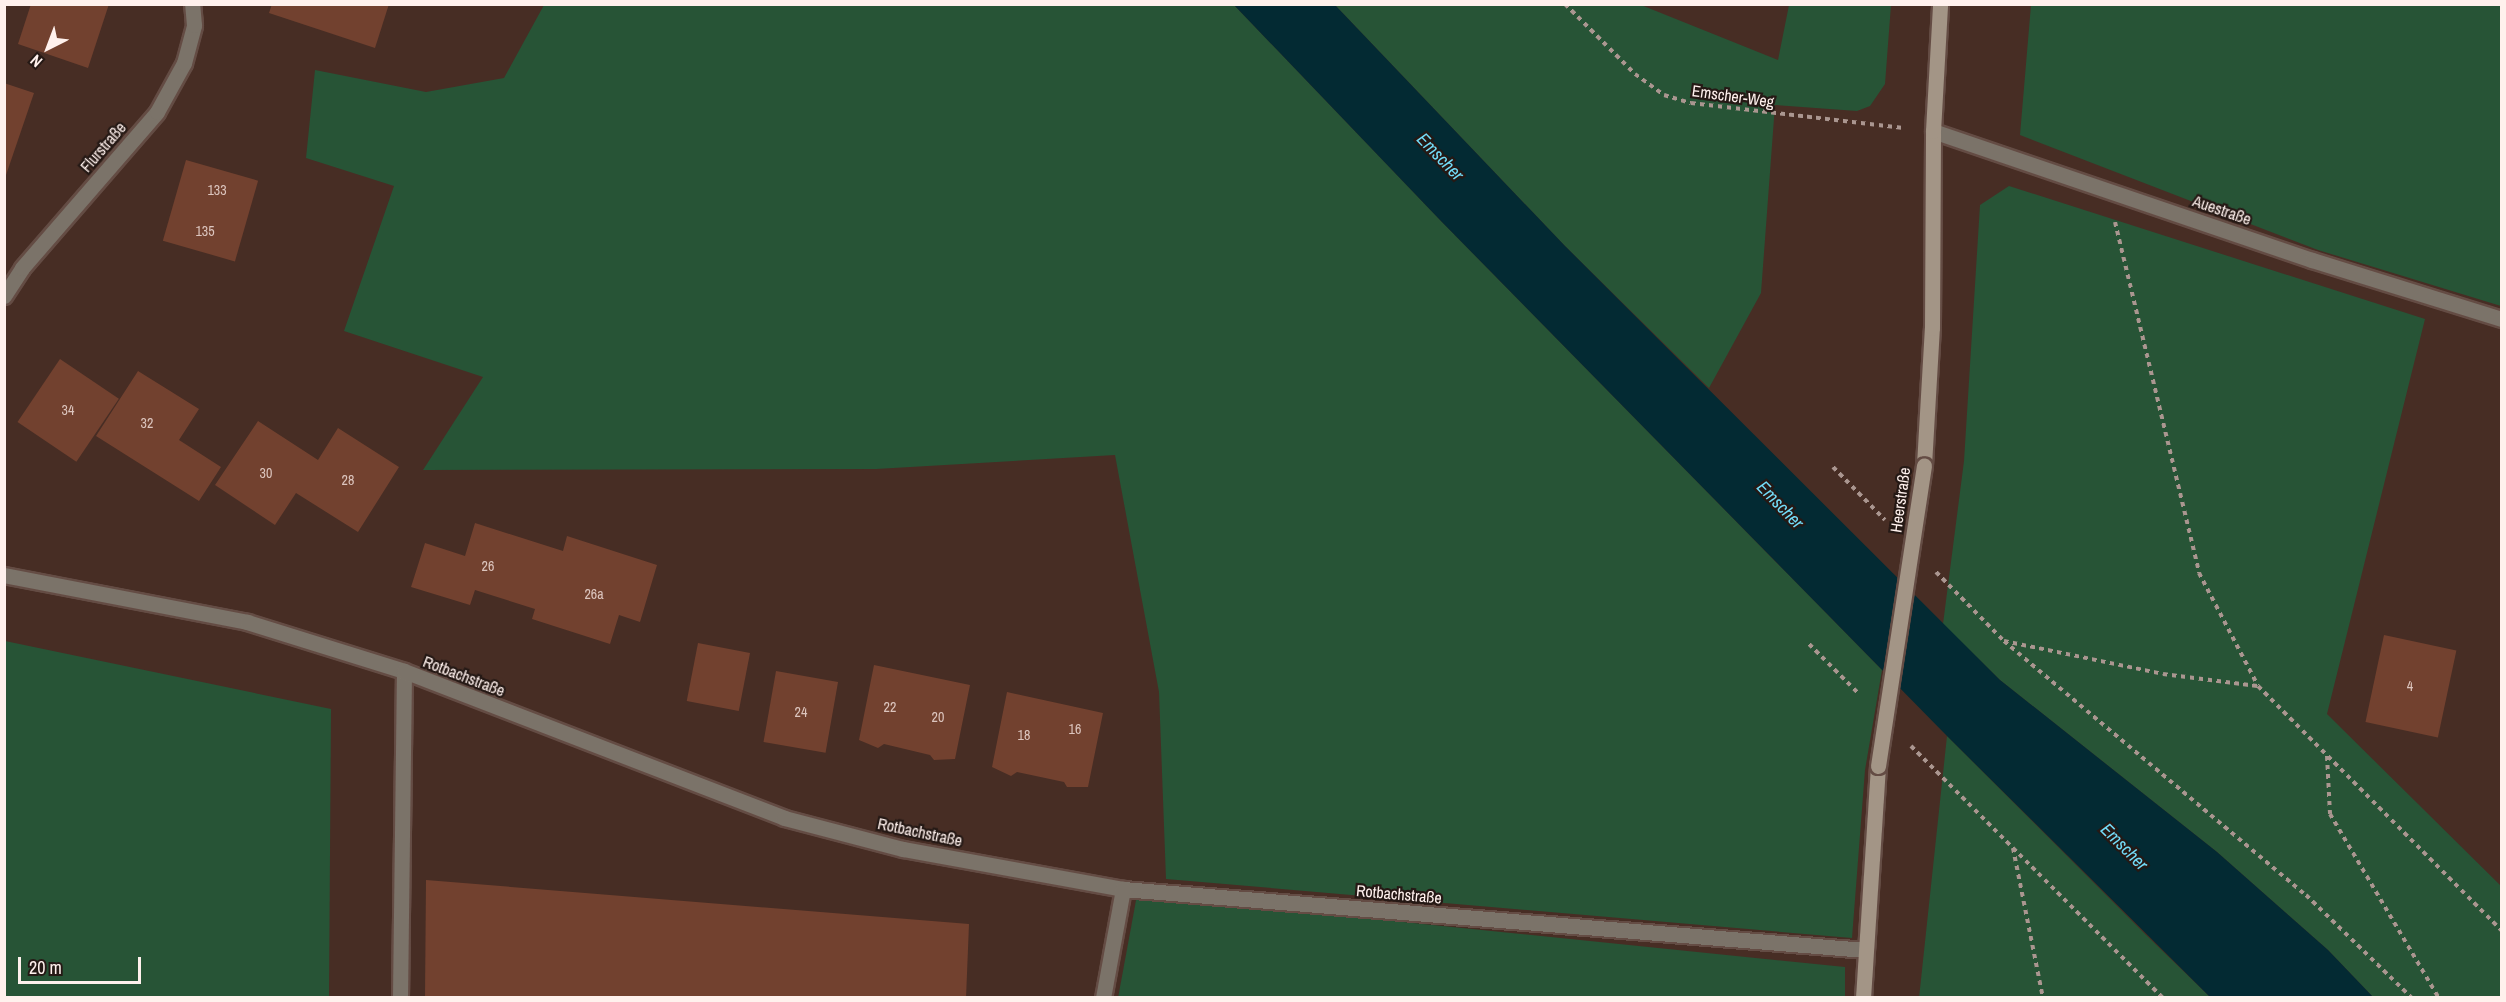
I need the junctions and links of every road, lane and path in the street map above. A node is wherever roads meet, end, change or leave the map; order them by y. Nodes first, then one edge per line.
1 (192, 4) edge
2 (1565, 4) edge
3 (1940, 4) edge
4 (1933, 131) junction
5 (2123, 195) junction
6 (4, 296) edge
7 (2502, 318) edge
8 (1833, 467) dead end
9 (1890, 525) dead end
10 (1931, 567) dead end
11 (4, 575) edge
12 (2004, 641) junction
13 (1809, 644) dead end
14 (404, 671) junction
15 (2258, 686) junction
16 (1869, 703) dead end
17 (1902, 737) dead end
18 (2327, 755) junction
19 (2013, 847) junction
20 (1123, 889) junction
21 (2502, 931) edge
22 (1865, 950) junction
23 (400, 998) edge
24 (1103, 998) edge
25 (1863, 998) edge
26 (2043, 998) edge
27 (2163, 998) edge
28 (2412, 998) edge
29 (2439, 998) edge

1 - 6 street, Flurstraße
2 - 4 path, Emscher-Weg
3 - 4 main road, Heerstraße
4 - 5 street, Auestraße
4 - 22 main road, Heerstraße, bridge
5 - 7 street, Auestraße
5 - 15 path
8 - 9 path
10 - 12 path
11 - 14 street, Rotbachstraße
12 - 15 path
12 - 28 path
13 - 16 path
14 - 20 street, Rotbachstraße
14 - 23 street
15 - 18 path
17 - 19 path
18 - 21 path
18 - 29 path
19 - 26 path
19 - 27 path
20 - 22 street, Rotbachstraße
20 - 24 street
22 - 25 main road, Heerstraße

